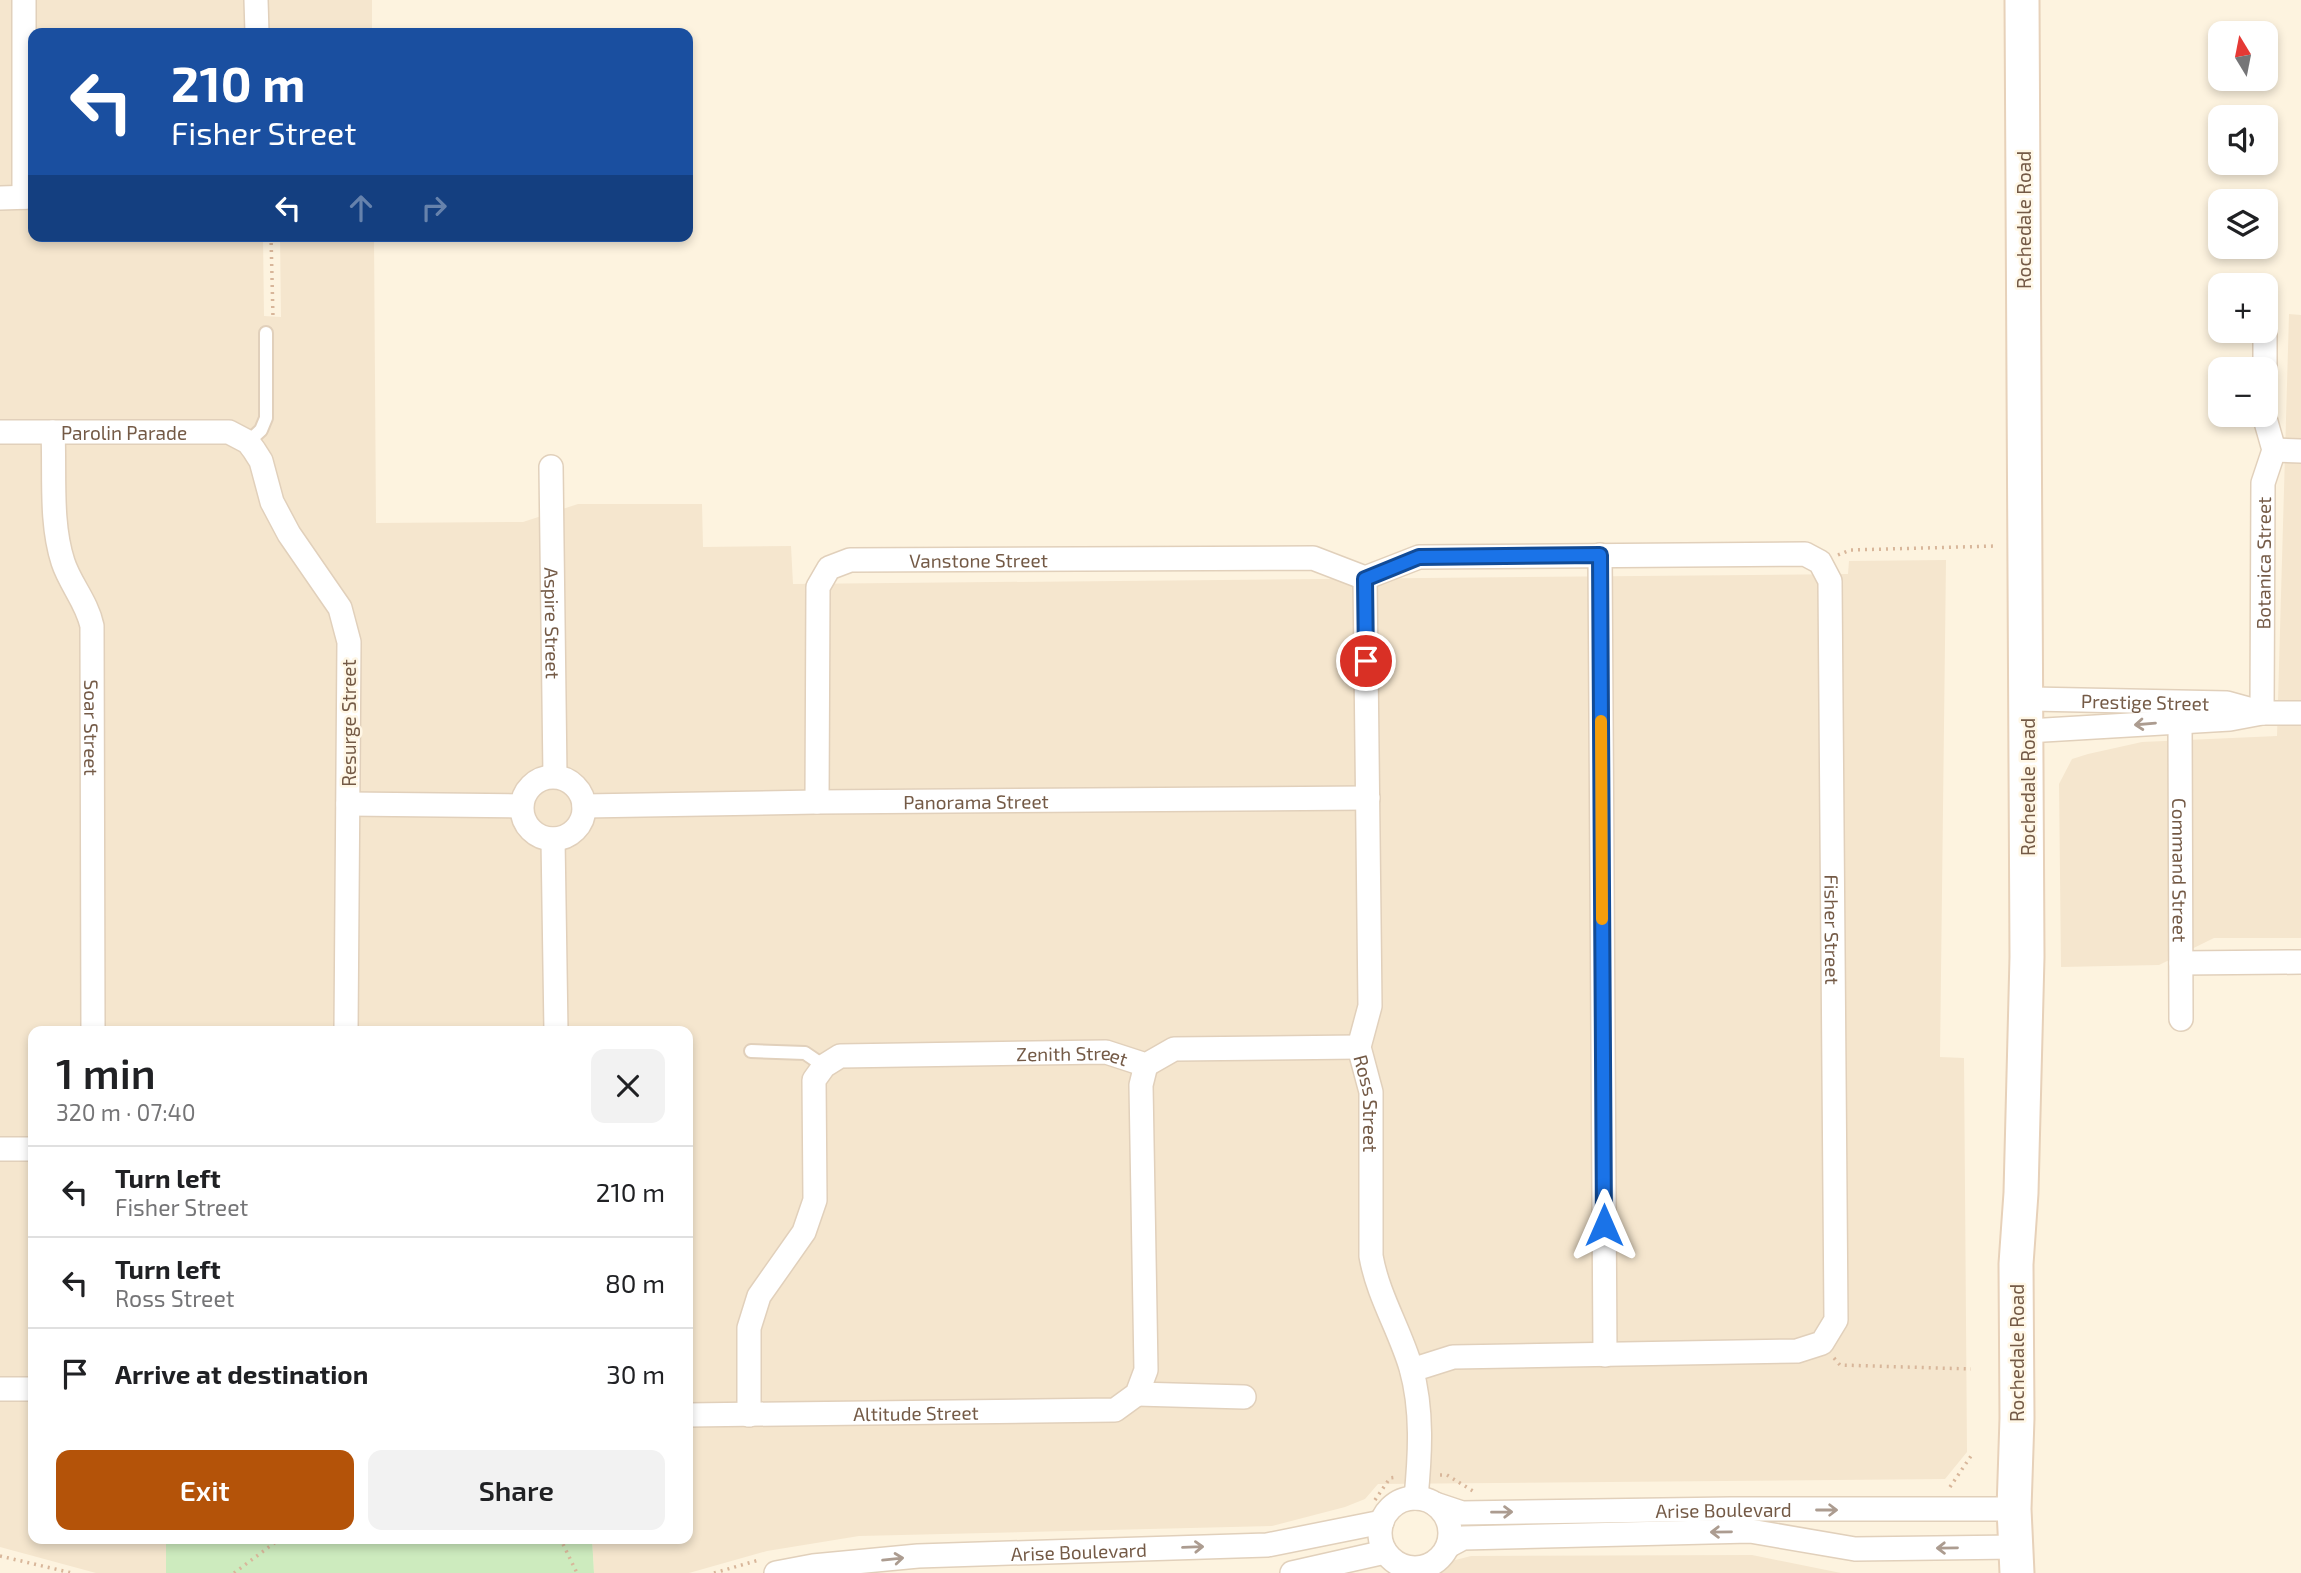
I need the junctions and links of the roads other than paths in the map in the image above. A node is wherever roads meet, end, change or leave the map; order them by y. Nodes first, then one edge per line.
1 (24, 0) edge
2 (256, 0) edge
3 (2022, 0) edge
4 (257, 28) edge
5 (28, 158) edge
6 (28, 197) edge
7 (0, 198) edge
8 (266, 333) road end
9 (2267, 427) edge
10 (0, 432) edge
11 (53, 432) junction
12 (248, 442) junction
13 (2274, 450) junction
14 (2301, 451) edge
15 (551, 467) dead end
16 (1600, 555) junction
17 (1365, 579) junction
18 (2262, 713) junction
19 (2301, 713) edge
20 (2027, 715) junction
21 (2180, 721) junction
22 (555, 776) junction
23 (1368, 798) junction
24 (817, 802) junction
25 (348, 804) junction
26 (521, 806) junction
27 (584, 806) junction
28 (553, 839) junction
29 (2301, 962) edge
30 (2181, 963) junction
31 (2181, 1019) dead end
32 (93, 1026) edge
33 (346, 1026) edge
34 (556, 1026) edge
35 (1359, 1047) junction
36 (751, 1051) dead end
37 (1146, 1065) junction
38 (824, 1066) junction
39 (0, 1149) edge
40 (28, 1149) edge
41 (1605, 1355) junction
42 (1412, 1370) junction
43 (0, 1389) edge
44 (28, 1389) edge
45 (1137, 1394) junction
46 (1244, 1397) dead end
47 (693, 1415) edge
48 (749, 1415) junction
49 (1426, 1501) junction
50 (2014, 1509) junction
51 (1382, 1522) junction
52 (1448, 1546) junction
53 (1385, 1552) junction
54 (2016, 1560) edge
55 (1418, 1570) edge
56 (776, 1573) edge
57 (1292, 1573) edge

1 - 5 street
2 - 4 street
3 - 20 main road, Rochedale Road
6 - 7 street
8 - 12 lane
9 - 13 street
10 - 11 street, Parolin Parade
11 - 12 street, Parolin Parade
11 - 32 street, Soar Street
12 - 25 street, Resurge Street
13 - 14 street
13 - 18 street, Botanica Street
15 - 22 street, Aspire Street
16 - 17 street
16 - 41 street
16 - 41 street, Fisher Street
17 - 23 street, Ross Street
17 - 24 street, Vanstone Street
18 - 19 street, Prestige Street
18 - 20 street, Prestige Street
18 - 21 street, Prestige Street
21 -> 20 street, Prestige Street
20 - 50 main road, Rochedale Road
21 - 30 street, Command Street
22 - 26 street
22 - 27 street
23 - 24 street, Panorama Street
23 - 35 street, Ross Street
24 - 27 street, Panorama Street
25 - 26 street
25 - 33 street, Resurge Street
26 - 28 street
27 - 28 street
28 - 34 street
29 - 30 street
30 - 31 street, Command Street
35 - 37 street, Zenith Street
35 - 42 street, Ross Street
36 - 38 lane
37 - 38 street, Zenith Street
37 - 45 street
38 - 48 street
39 - 40 street
41 - 42 street
42 - 49 street, Ross Street
43 - 44 street
45 - 46 street, Altitude Street
45 - 48 street, Altitude Street
47 - 48 street, Altitude Street
49 -> 50 street, Arise Boulevard
49 - 51 street
49 - 52 street
50 - 54 main road, Rochedale Road
51 - 53 street
56 -> 51 street, Arise Boulevard
54 -> 52 street, Arise Boulevard
52 - 55 street
53 - 55 street
53 - 57 street

